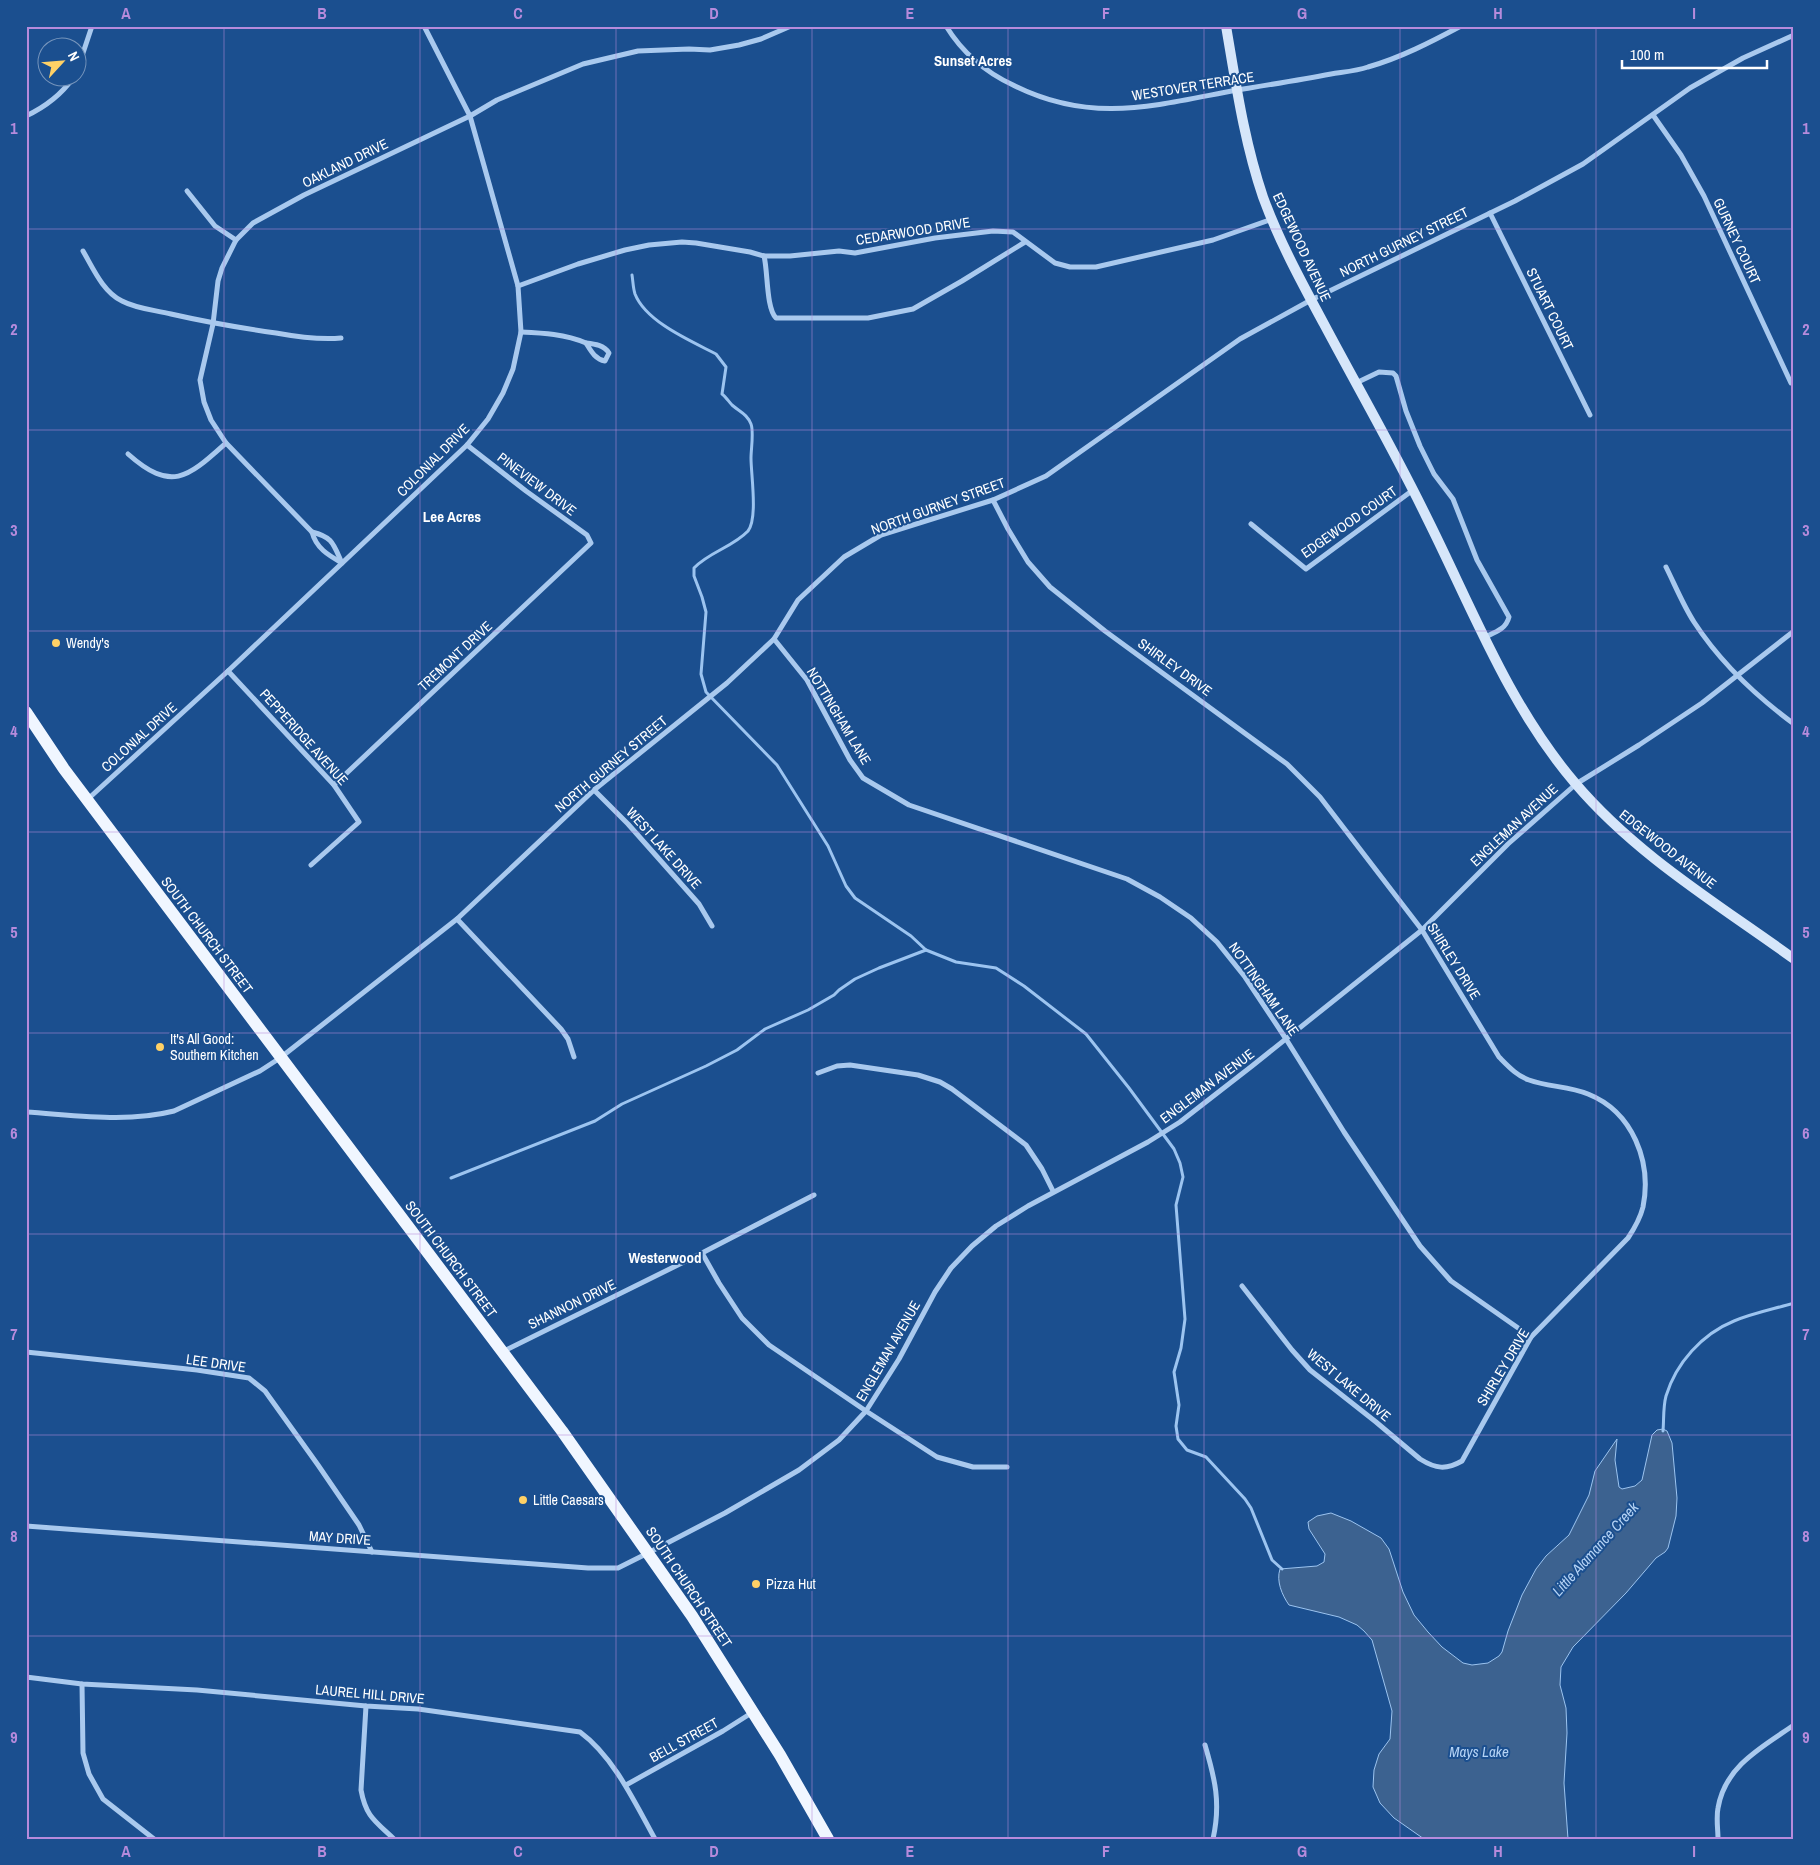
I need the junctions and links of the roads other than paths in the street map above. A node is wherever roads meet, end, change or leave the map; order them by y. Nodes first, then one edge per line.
1 (92, 26) edge
2 (424, 26) edge
3 (791, 26) edge
4 (946, 26) edge
5 (1226, 26) edge
6 (1461, 26) edge
7 (1794, 35) edge
8 (88, 38) edge
9 (64, 88) edge
10 (1237, 90) junction
11 (1653, 115) junction
12 (26, 116) edge
13 (470, 116) junction
14 (187, 191) dead end
15 (1490, 213) junction
16 (1272, 219) junction
17 (236, 240) junction
18 (1025, 242) junction
19 (83, 251) dead end
20 (764, 256) junction
21 (518, 286) junction
22 (1311, 300) junction
23 (213, 324) junction
24 (520, 332) junction
25 (341, 338) dead end
26 (586, 342) dead end
27 (1791, 382) dead end
28 (1355, 383) junction
29 (1590, 415) dead end
30 (226, 443) junction
31 (467, 445) junction
32 (128, 454) dead end
33 (1413, 490) junction
34 (993, 500) junction
35 (1251, 524) dead end
36 (312, 532) junction
37 (591, 543) joint
38 (342, 563) junction
39 (1666, 566) dead end
40 (1794, 631) edge
41 (1485, 637) junction
42 (774, 639) junction
43 (228, 671) junction
44 (1738, 676) junction
45 (26, 712) edge
46 (1794, 724) edge
47 (1576, 784) junction
48 (334, 786) junction
49 (594, 790) junction
50 (88, 800) junction
51 (311, 865) dead end
52 (457, 919) junction
53 (712, 926) dead end
54 (1422, 930) junction
55 (1794, 959) edge
56 (1286, 1039) junction
57 (574, 1057) dead end
58 (280, 1058) junction
59 (818, 1073) dead end
60 (26, 1112) edge
61 (1053, 1191) junction
62 (814, 1196) dead end
63 (702, 1253) junction
64 (1242, 1286) dead end
65 (1531, 1337) junction
66 (26, 1352) edge
67 (502, 1352) junction
68 (866, 1411) junction
69 (1462, 1461) joint
70 (1007, 1468) dead end
71 (26, 1526) edge
72 (372, 1552) junction
73 (648, 1553) junction
74 (26, 1677) edge
75 (82, 1684) junction
76 (366, 1706) junction
77 (753, 1712) junction
78 (1794, 1725) edge
79 (1205, 1745) dead end
80 (626, 1785) junction
81 (154, 1839) edge
82 (394, 1839) edge
83 (655, 1839) edge
84 (828, 1839) edge
85 (1212, 1839) edge
86 (1718, 1839) edge

1 - 8 street
2 - 13 street, COLONIAL DRIVE
3 - 13 street, OAKLAND DRIVE
4 - 10 street, WESTOVER TERRACE
5 - 10 street, EDGEWOOD AVENUE
6 - 10 street, WESTOVER TERRACE
7 - 11 street, NORTH GURNEY STREET
9 - 12 street
10 - 16 street, EDGEWOOD AVENUE
11 - 15 street, NORTH GURNEY STREET
11 - 27 street, GURNEY COURT
13 - 17 street, OAKLAND DRIVE
13 - 21 street, COLONIAL DRIVE
14 - 17 street
15 - 22 street, NORTH GURNEY STREET
15 - 29 street, STUART COURT
16 - 18 street, CEDARWOOD DRIVE
16 - 22 street, EDGEWOOD AVENUE
17 - 23 street, OAKLAND DRIVE
18 - 20 street, CEDARWOOD DRIVE
18 - 20 street
19 - 23 street
20 - 21 street, CEDARWOOD DRIVE
21 - 24 street, COLONIAL DRIVE
22 - 28 street, EDGEWOOD AVENUE
22 - 34 street, NORTH GURNEY STREET
23 - 25 street
23 - 30 street, OAKLAND DRIVE
24 - 26 street
24 - 31 street, COLONIAL DRIVE
28 - 33 street, EDGEWOOD AVENUE
28 - 41 street
30 - 32 street
30 - 36 street, OAKLAND DRIVE
31 - 37 street, PINEVIEW DRIVE
31 - 38 street, COLONIAL DRIVE
33 - 35 street, EDGEWOOD COURT
33 - 41 street, EDGEWOOD AVENUE
34 - 42 street, NORTH GURNEY STREET
34 - 54 street, SHIRLEY DRIVE
36 - 38 street, OAKLAND DRIVE
36 - 38 street, OAKLAND DRIVE
37 - 48 street, TREMONT DRIVE
38 - 43 street, COLONIAL DRIVE
39 - 44 street
40 - 44 street, ENGLEMAN AVENUE
41 - 47 street, EDGEWOOD AVENUE
42 - 49 street, NORTH GURNEY STREET
42 - 56 street, NOTTINGHAM LANE
43 - 48 street, PEPPERIDGE AVENUE
43 - 50 street, COLONIAL DRIVE
44 - 46 street
44 - 47 street, ENGLEMAN AVENUE
45 - 50 main road, SOUTH CHURCH STREET
47 - 54 street, ENGLEMAN AVENUE
47 - 55 street, EDGEWOOD AVENUE
48 - 51 street, PEPPERIDGE AVENUE
49 - 52 street, NORTH GURNEY STREET
49 - 53 street, WEST LAKE DRIVE
50 - 58 main road, SOUTH CHURCH STREET
52 - 57 street
52 - 58 street, NORTH GURNEY STREET
54 - 56 street, ENGLEMAN AVENUE
54 - 65 street, SHIRLEY DRIVE
56 - 61 street, ENGLEMAN AVENUE
56 - 65 street, NOTTINGHAM LANE
58 - 60 street, NORTH GURNEY STREET
58 - 67 main road, SOUTH CHURCH STREET
59 - 61 street
61 - 68 street, ENGLEMAN AVENUE
62 - 63 street, SHANNON DRIVE
63 - 67 street, SHANNON DRIVE
63 - 68 street
64 - 69 street, WEST LAKE DRIVE
65 - 69 street, SHIRLEY DRIVE
66 - 72 street, LEE DRIVE
67 - 73 main road, SOUTH CHURCH STREET
68 - 70 street
68 - 73 street, ENGLEMAN AVENUE
71 - 72 street, MAY DRIVE
72 - 73 street, MAY DRIVE
73 - 77 main road, SOUTH CHURCH STREET
74 - 75 street, LAUREL HILL DRIVE
75 - 76 street, LAUREL HILL DRIVE
75 - 81 street
76 - 80 street, LAUREL HILL DRIVE
76 - 82 street
77 - 80 street, BELL STREET
77 - 84 main road, SOUTH CHURCH STREET
78 - 86 street
79 - 85 street
80 - 83 street, LAUREL HILL DRIVE

